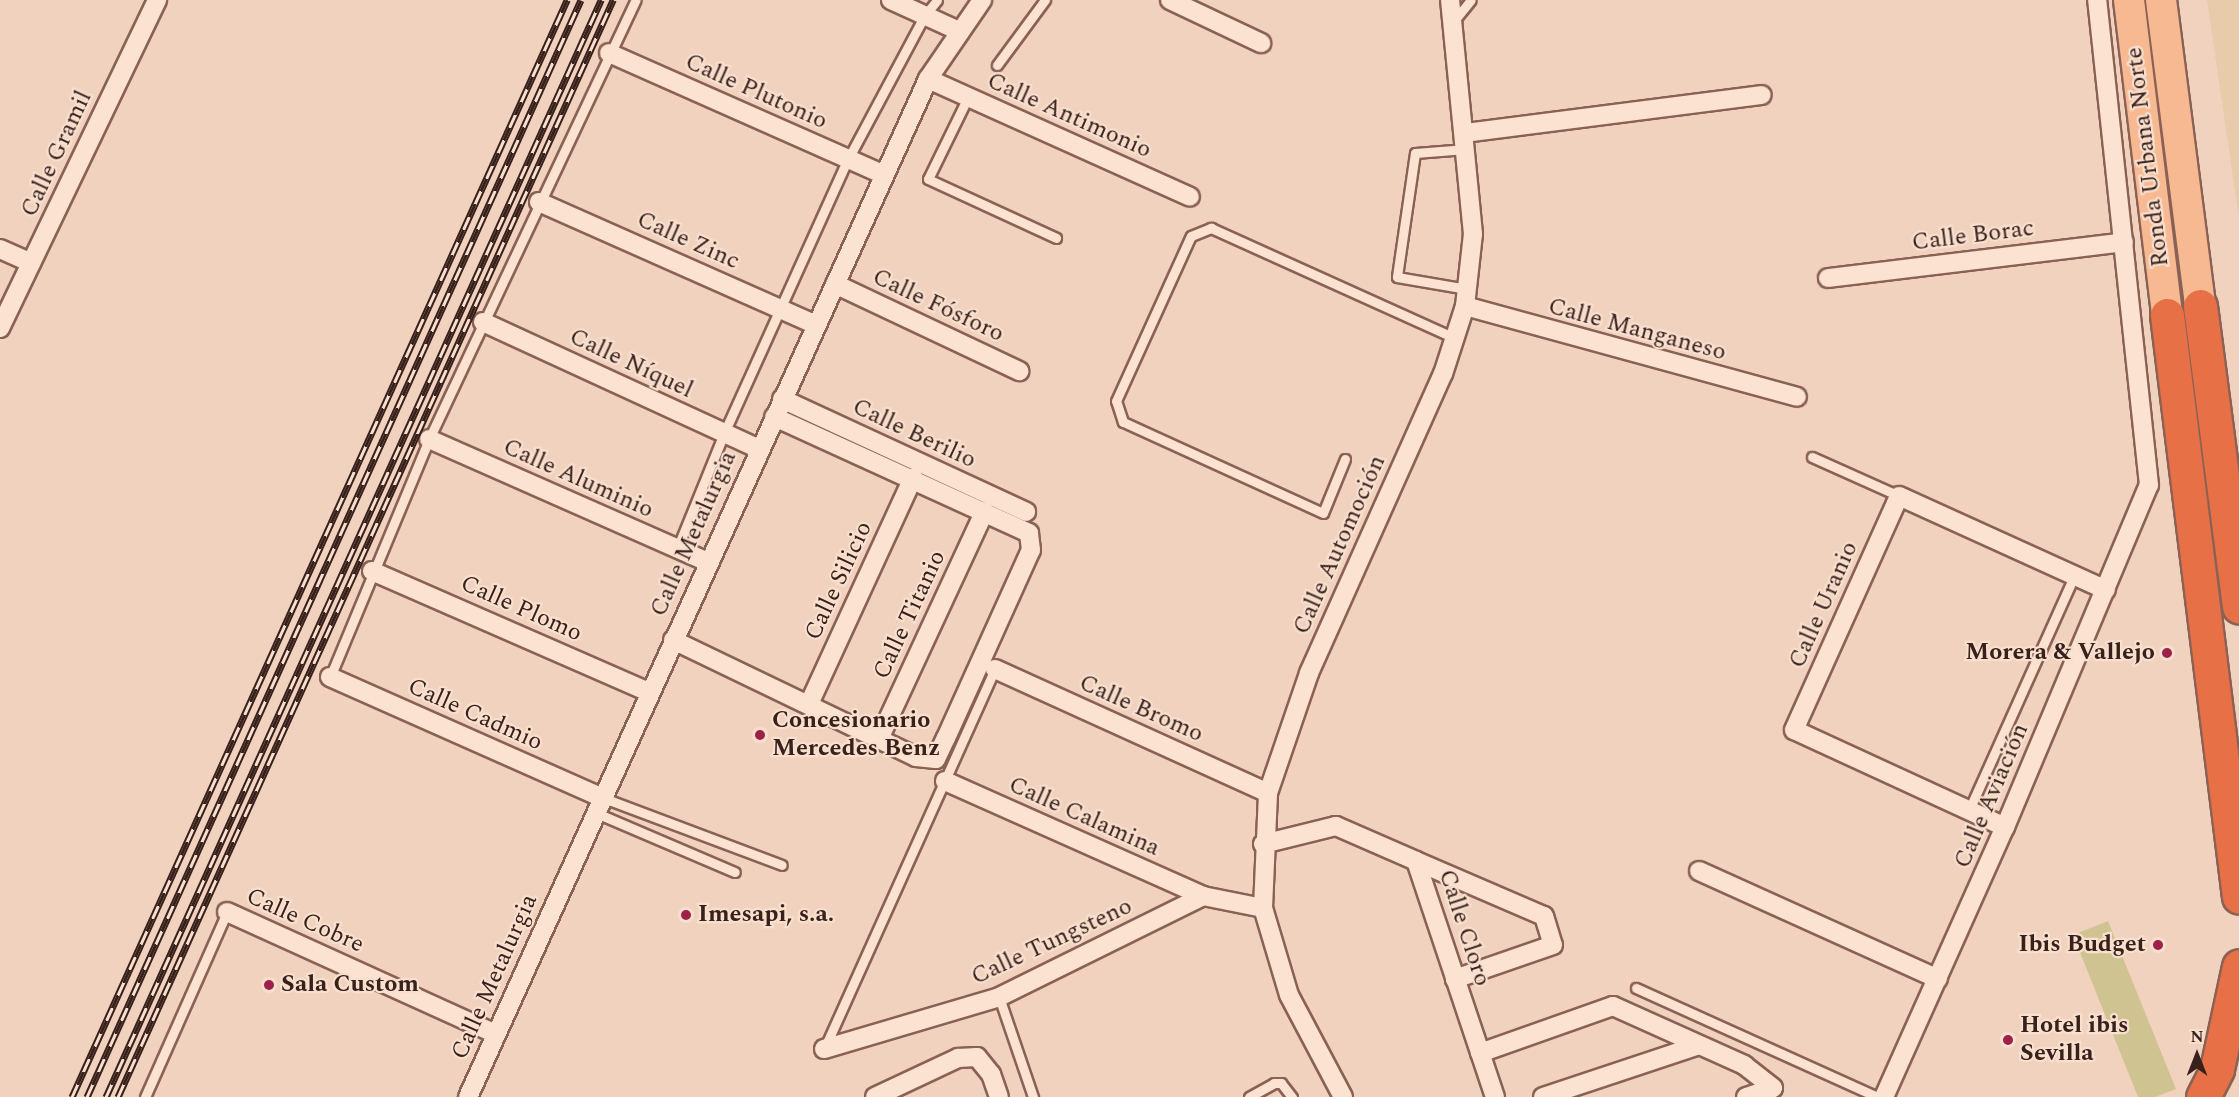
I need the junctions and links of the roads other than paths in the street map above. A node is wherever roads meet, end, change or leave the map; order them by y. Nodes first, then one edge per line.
1 (157, 0) edge
2 (636, 0) edge
3 (891, 0) edge
4 (937, 0) edge
5 (982, 0) edge
6 (1045, 0) edge
7 (1170, 0) edge
8 (1450, 0) edge
9 (1471, 0) edge
10 (2097, 0) edge
11 (2129, 0) edge
12 (2161, 0) edge
13 (925, 15) junction
14 (1453, 22) junction
15 (959, 30) junction
16 (1261, 43) dead end
17 (609, 53) junction
18 (997, 65) dead end
19 (928, 80) junction
20 (1762, 94) dead end
21 (968, 98) junction
22 (1465, 141) junction
23 (848, 159) junction
24 (884, 175) junction
25 (1190, 196) dead end
26 (539, 202) junction
27 (1056, 237) dead end
28 (2124, 242) junction
29 (0, 249) edge
30 (31, 263) junction
31 (1828, 278) dead end
32 (835, 284) junction
33 (1466, 297) junction
34 (2200, 306) joint
35 (783, 310) junction
36 (2167, 315) joint
37 (483, 322) junction
38 (817, 325) junction
39 (0, 328) edge
40 (1455, 338) junction
41 (1019, 371) dead end
42 (1797, 397) dead end
43 (782, 399) junction
44 (774, 417) junction
45 (724, 433) junction
46 (429, 439) junction
47 (2217, 443) junction
48 (759, 450) junction
49 (1812, 457) dead end
50 (1345, 459) dead end
51 (913, 478) junction
52 (1899, 496) junction
53 (985, 511) junction
54 (1026, 512) dead end
55 (2239, 530) edge
56 (677, 549) junction
57 (708, 562) junction
58 (372, 571) junction
59 (2074, 576) junction
60 (2106, 590) junction
61 (2239, 606) edge
62 (673, 640) junction
63 (995, 669) joint
64 (330, 676) joint
65 (650, 692) junction
66 (809, 704) junction
67 (879, 739) junction
68 (945, 782) junction
69 (1268, 793) junction
70 (598, 804) junction
71 (1969, 810) junction
72 (2005, 827) junction
73 (1263, 844) junction
74 (1416, 861) junction
75 (782, 865) dead end
76 (1699, 871) dead end
77 (735, 872) dead end
78 (1203, 896) junction
79 (2239, 897) edge
80 (1263, 908) junction
81 (227, 912) joint
82 (2239, 966) edge
83 (1455, 979) junction
84 (1938, 979) junction
85 (1636, 988) dead end
86 (999, 997) junction
87 (496, 1034) junction
88 (1699, 1045) junction
89 (824, 1050) joint
90 (1480, 1053) junction
91 (144, 1097) edge
92 (468, 1097) edge
93 (875, 1097) edge
94 (999, 1097) edge
95 (1033, 1097) edge
96 (1249, 1097) edge
97 (1292, 1097) edge
98 (1343, 1097) edge
99 (1495, 1097) edge
100 (1543, 1097) edge
101 (1746, 1097) edge
102 (1878, 1097) edge
103 (1884, 1097) edge
104 (2203, 1097) edge

1 - 30 street, Calle Gramil
2 - 17 lane
3 - 13 street
4 - 13 lane
5 - 15 street, Calle Metalurgia
6 - 18 lane
7 - 16 street
8 - 14 street, Calle Automoción
9 - 14 lane
10 - 28 street, Calle Aviación
11 - 36 main road, Ronda Urbana Norte
12 - 34 main road, Ronda Urbana Norte
13 - 15 street
13 - 23 lane
14 - 22 street, Calle Automoción
15 - 19 street, Calle Metalurgia
17 - 23 street, Calle Plutonio
17 - 26 lane
19 - 21 street, Calle Antimonio
19 - 24 street, Calle Metalurgia
20 - 22 street
21 - 25 street, Calle Antimonio
21 - 27 lane
22 - 33 street, Calle Automoción
22 - 33 lane
23 - 24 street, Calle Plutonio
23 - 35 lane
24 - 32 street, Calle Metalurgia
26 - 35 street, Calle Zinc
26 - 37 lane
28 - 31 street, Calle Borac
28 - 60 street, Calle Aviación
29 - 30 street
30 - 39 street, Calle Gramil
32 - 38 street, Calle Metalurgia
32 - 41 street, Calle Fósforo
33 - 40 street, Calle Automoción
33 - 42 street, Calle Manganeso
34 - 47 highway
35 - 38 street, Calle Zinc
35 - 45 lane
36 - 79 highway
37 - 45 street, Calle Níquel
37 - 46 lane
38 - 43 street, Calle Metalurgia
40 - 50 lane
40 - 69 street, Calle Automoción
43 - 44 street, Calle Metalurgia
43 - 54 street, Calle Berilio
44 - 48 street, Calle Metalurgia
44 - 51 street
45 - 48 street, Calle Níquel
45 - 56 lane
46 - 56 street, Calle Aluminio
46 - 58 lane
47 - 55 highway
47 - 61 highway
48 - 57 street, Calle Metalurgia
49 - 52 lane
51 - 53 street
51 - 66 street, Calle Silicio
52 - 59 street
52 - 71 street, Calle Uranio
53 - 67 street, Calle Titanio
53 - 67 street
56 - 57 street, Calle Aluminio
57 - 62 street, Calle Metalurgia
58 - 64 lane
58 - 65 street, Calle Plomo
59 - 60 street
59 - 71 lane
60 - 72 street, Calle Aviación
62 - 65 street, Calle Metalurgia
62 - 66 street
63 - 68 lane
63 - 69 street, Calle Bromo
64 - 70 street, Calle Cadmio
65 - 70 street, Calle Metalurgia
66 - 67 street
68 - 78 street, Calle Calamina
68 - 89 lane
69 - 73 street, Calle Automoción
70 - 75 lane
70 - 77 lane
70 - 87 street, Calle Metalurgia
71 - 72 street, Calle Uranio
72 - 84 street, Calle Aviación
73 - 74 street, Calle Cloro
73 - 80 street, Calle Automoción
74 - 83 street, Calle Cloro
74 - 83 street
76 - 84 street
78 - 80 street
78 - 86 street, Calle Tungsteno
80 - 98 street, Calle Automoción
81 - 87 street, Calle Cobre
81 - 91 lane
82 - 104 highway
83 - 90 street, Calle Cloro
84 - 103 street, Calle Aviación
85 - 102 lane
86 - 89 street, Calle Tungsteno
86 - 95 lane
87 - 92 street, Calle Metalurgia
88 - 90 street
88 - 100 street
88 - 101 street
90 - 99 street, Calle Cloro
93 - 94 street
96 - 97 lane

